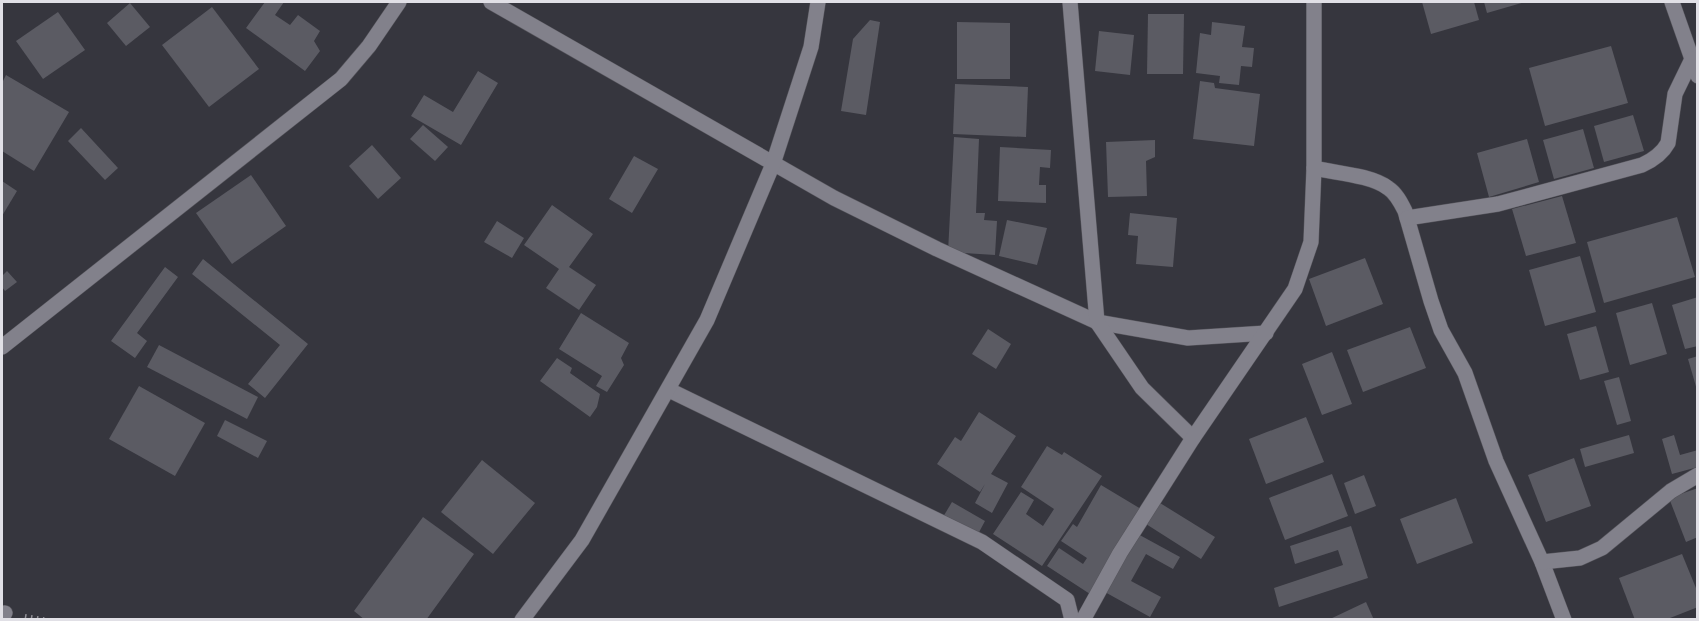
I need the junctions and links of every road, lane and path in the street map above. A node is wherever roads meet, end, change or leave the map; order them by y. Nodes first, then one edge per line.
1 (399, 2) edge
2 (491, 2) edge
3 (818, 2) edge
4 (1070, 2) edge
5 (1314, 2) edge
6 (1672, 2) edge
7 (1692, 59) junction
8 (1698, 76) edge
9 (773, 164) junction
10 (1314, 168) junction
11 (1407, 218) junction
12 (1097, 322) junction
13 (1266, 333) junction
14 (2, 346) edge
15 (669, 390) junction
16 (1193, 438) junction
17 (1698, 475) edge
18 (1542, 562) junction
19 (522, 620) edge
20 (1072, 620) edge
21 (1083, 620) edge
22 (1564, 620) edge

1 - 14 street
2 - 9 street
3 - 9 street
4 - 12 street
5 - 10 street
6 - 7 street
7 - 8 street
7 - 11 street
9 - 12 street
9 - 15 street
10 - 11 street
10 - 13 street
11 - 18 street
12 - 13 street
12 - 16 street
13 - 16 street
15 - 19 street
15 - 20 street
16 - 21 street
17 - 18 street
18 - 22 street

